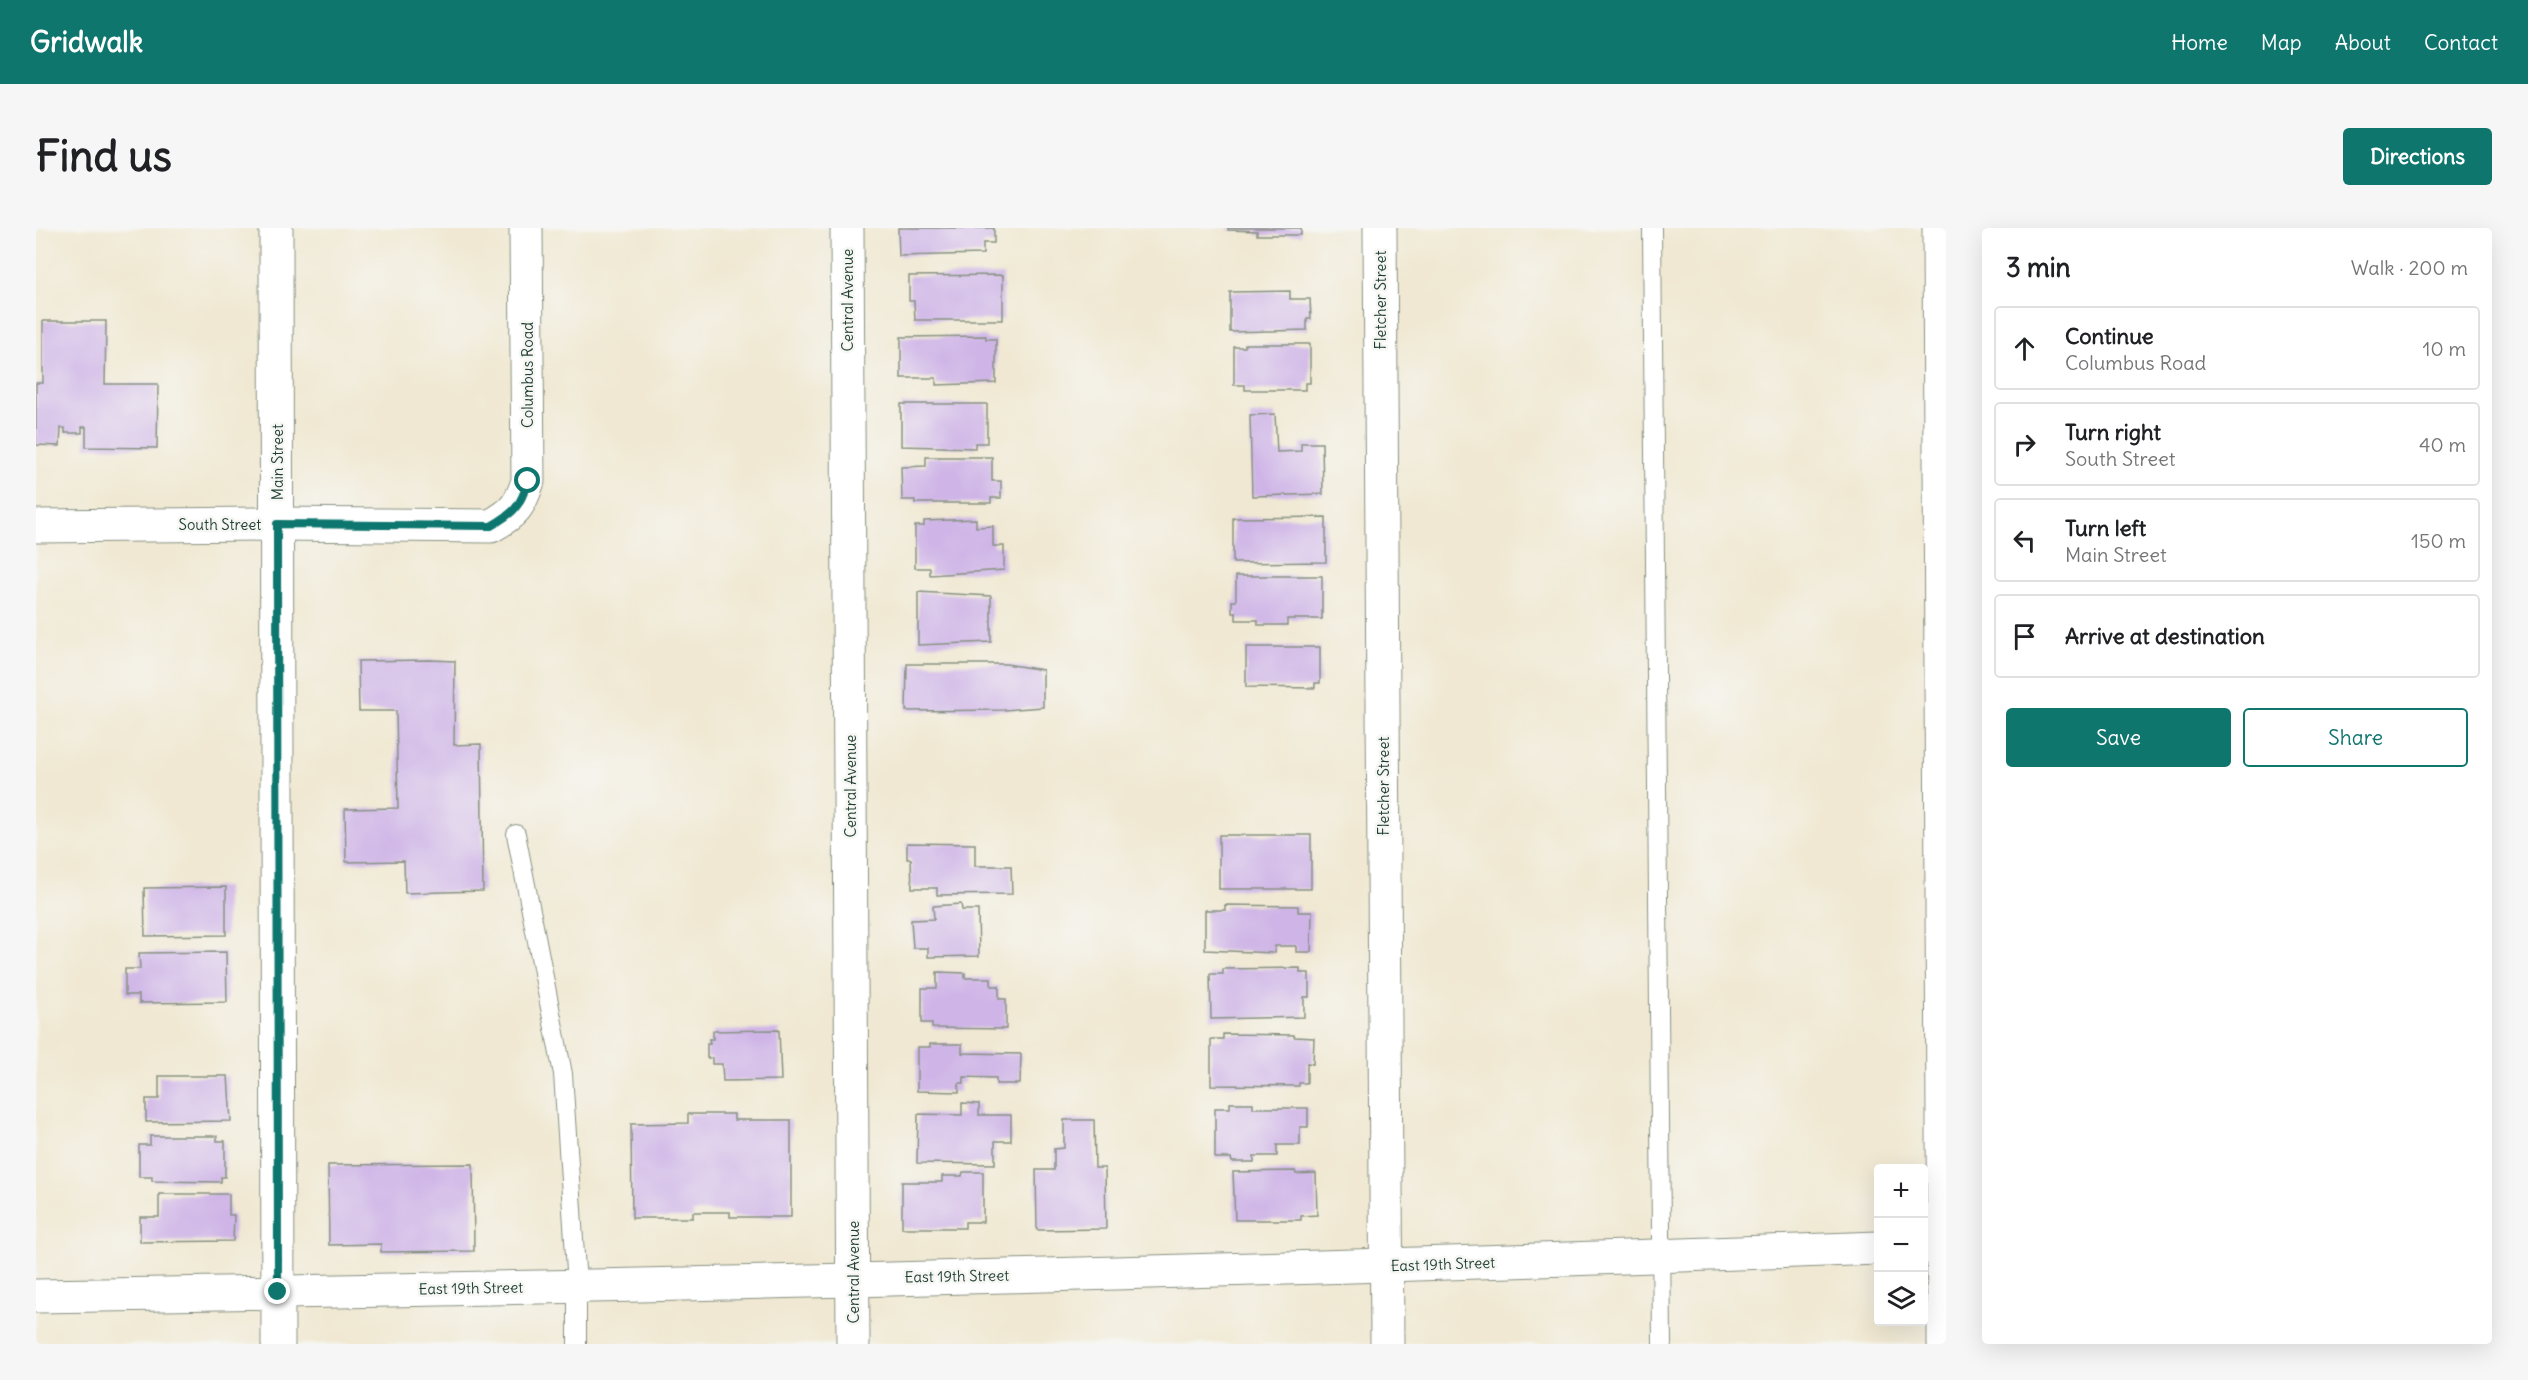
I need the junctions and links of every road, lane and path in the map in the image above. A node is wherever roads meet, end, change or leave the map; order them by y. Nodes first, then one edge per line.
1 (276, 228) edge
2 (526, 228) edge
3 (847, 228) edge
4 (1380, 228) edge
5 (1652, 228) edge
6 (1939, 228) edge
7 (509, 516) joint
8 (277, 524) junction
9 (36, 525) edge
10 (516, 834) dead end
11 (1938, 1246) edge
12 (1874, 1248) edge
13 (1662, 1256) junction
14 (1388, 1266) junction
15 (853, 1278) junction
16 (577, 1285) junction
17 (278, 1292) junction
18 (36, 1296) edge
19 (278, 1344) edge
20 (577, 1344) edge
21 (853, 1344) edge
22 (1388, 1344) edge
23 (1662, 1344) edge
24 (1944, 1344) edge

1 - 8 street, Main Street
2 - 7 street, Columbus Road
3 - 15 street, Central Avenue
4 - 14 street, Fletcher Street
5 - 13 lane
6 - 11 street
7 - 8 street, South Street
8 - 9 street, South Street
8 - 17 street, Main Street
10 - 16 lane
11 - 24 street
12 - 13 street, East 19th Street
13 - 14 street, East 19th Street
13 - 23 lane
14 - 15 street, East 19th Street
14 - 22 street, Fletcher Street
15 - 16 street, East 19th Street
15 - 21 street, Central Avenue
16 - 17 street, East 19th Street
16 - 20 lane
17 - 18 street, East 19th Street
17 - 19 street, Main Street

